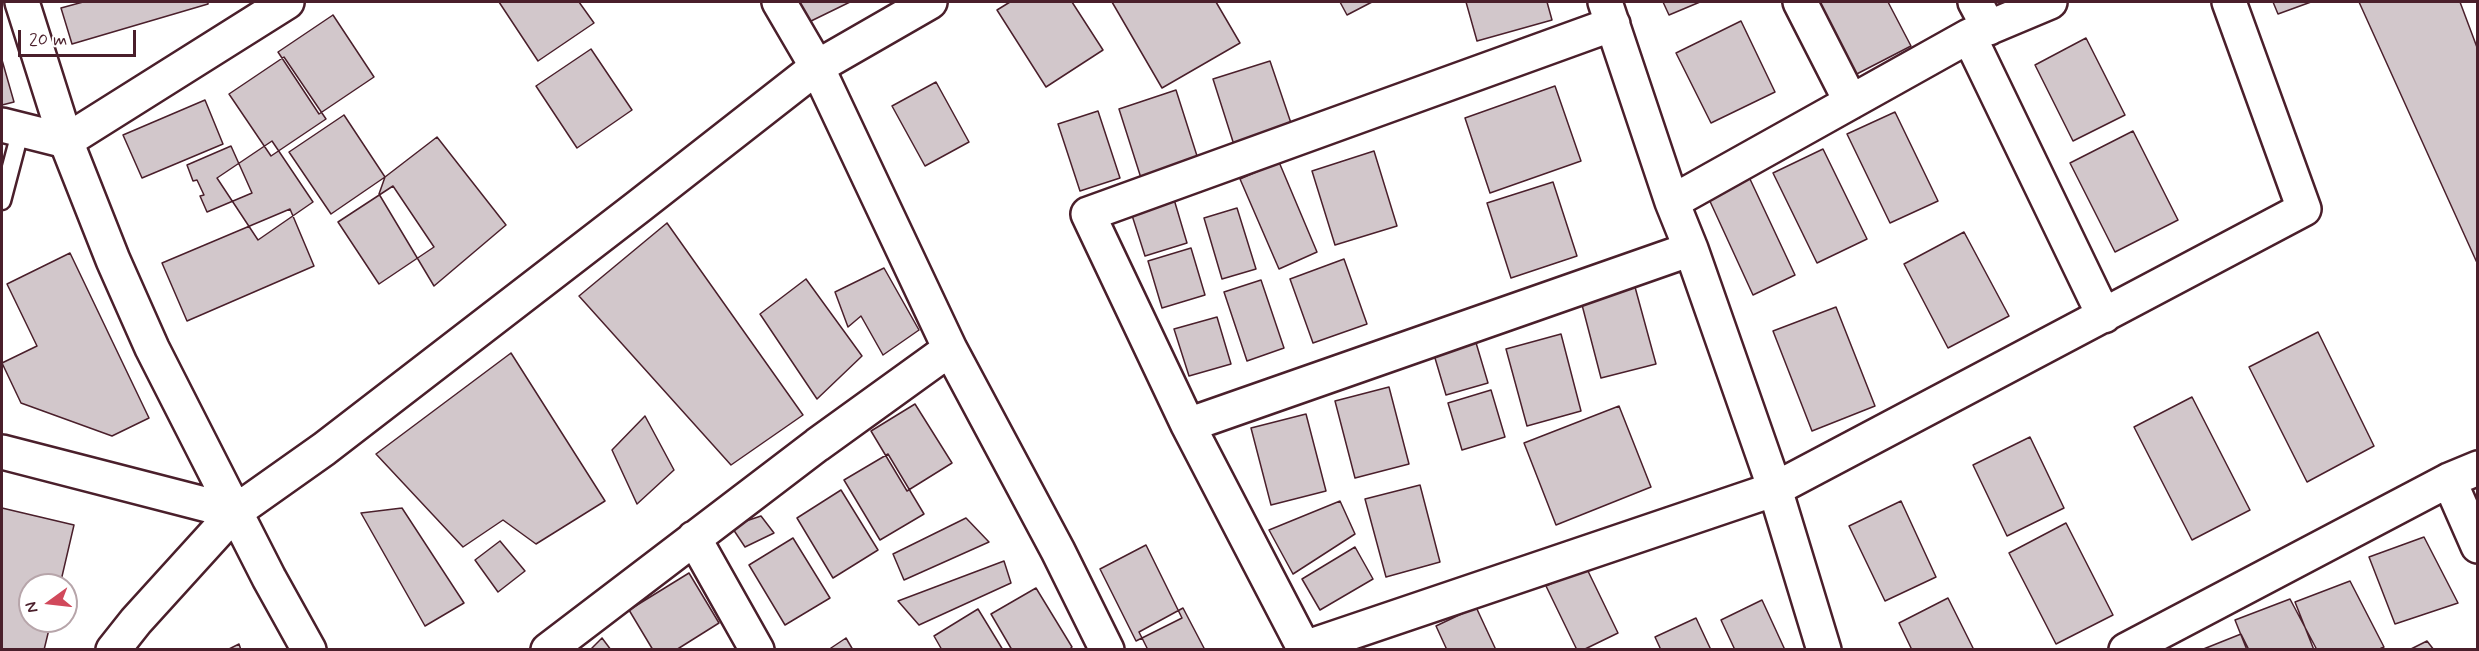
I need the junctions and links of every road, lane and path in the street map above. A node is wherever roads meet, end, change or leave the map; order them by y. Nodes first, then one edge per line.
1 (22, 2) edge
2 (287, 2) edge
3 (779, 2) edge
4 (930, 2) edge
5 (1800, 2) edge
6 (2050, 2) edge
7 (2229, 2) edge
8 (1609, 13) edge
9 (1978, 22) edge
10 (817, 67) junction
11 (1851, 102) junction
12 (11, 127) edge
13 (66, 141) junction
14 (2, 201) edge
15 (1672, 202) junction
16 (1691, 249) junction
17 (2104, 316) junction
18 (950, 349) junction
19 (1188, 425) junction
20 (2, 452) edge
21 (2463, 474) edge
22 (1775, 489) junction
23 (235, 512) junction
24 (694, 538) junction
25 (2478, 546) edge
26 (1305, 649) edge
27 (113, 650) edge
28 (309, 650) edge
29 (548, 650) edge
30 (758, 650) edge
31 (1107, 650) edge
32 (1824, 650) edge
33 (2126, 650) edge

1 - 13 street
2 - 13 street
3 - 10 street
4 - 10 street
5 - 11 street
6 - 9 street
7 - 17 street
8 - 15 street
8 - 19 street
9 - 11 street
9 - 17 street
10 - 18 street
10 - 23 street
11 - 15 street
12 - 13 street
12 - 14 lane
13 - 23 street
15 - 16 street
16 - 19 street
16 - 22 street
17 - 22 street
18 - 24 street
18 - 31 street
19 - 26 street
20 - 23 street
21 - 25 street
21 - 33 street
22 - 26 street
22 - 32 street
23 - 27 street
23 - 28 street
24 - 29 street
24 - 30 street

